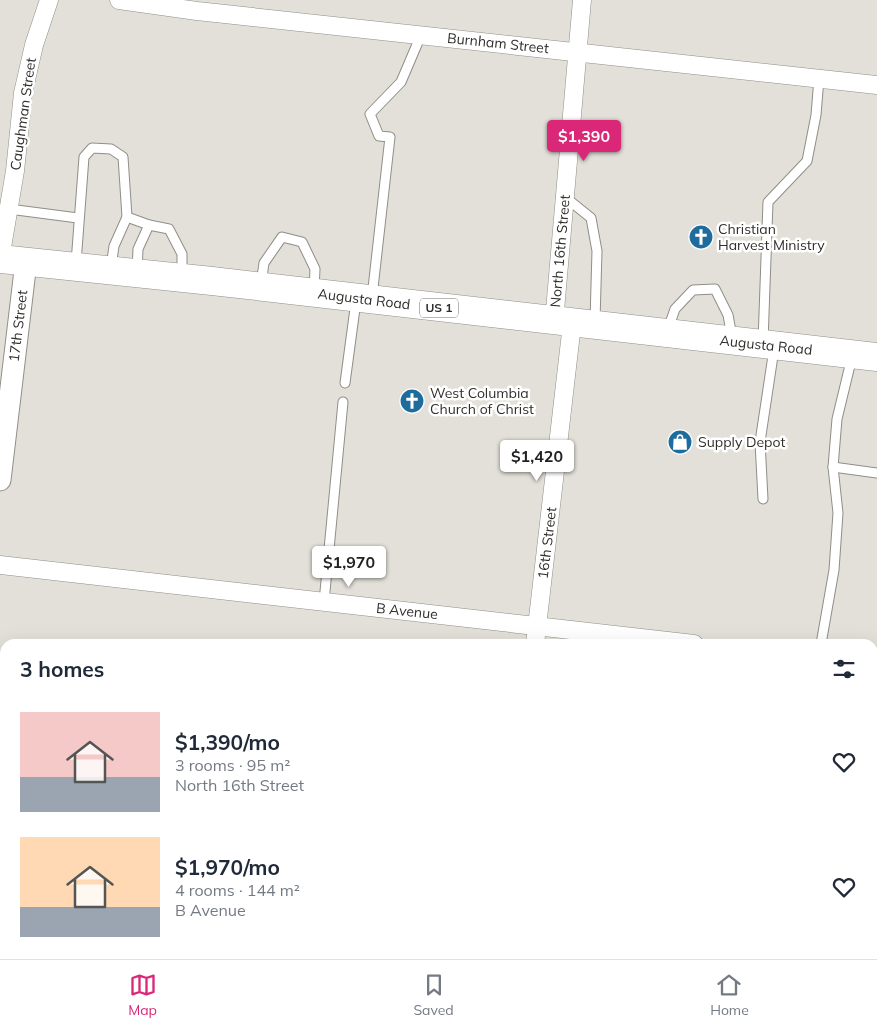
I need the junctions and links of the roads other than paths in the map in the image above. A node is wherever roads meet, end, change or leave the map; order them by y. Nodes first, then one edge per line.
1 (49, 0) edge
2 (119, 0) edge
3 (582, 0) edge
4 (421, 35) junction
5 (577, 52) junction
6 (819, 78) junction
7 (877, 85) edge
8 (565, 197) junction
9 (9, 209) junction
10 (127, 216) junction
11 (78, 218) junction
12 (149, 225) junction
13 (9, 260) edge
14 (76, 268) junction
15 (110, 272) junction
16 (137, 274) junction
17 (182, 278) junction
18 (261, 287) junction
19 (314, 293) junction
20 (364, 299) junction
21 (574, 324) junction
22 (666, 334) junction
23 (732, 342) junction
24 (769, 346) junction
25 (865, 356) edge
26 (345, 383) dead end
27 (343, 402) dead end
28 (833, 467) junction
29 (877, 473) edge
30 (0, 480) edge
31 (763, 498) dead end
32 (0, 565) edge
33 (324, 602) junction
34 (537, 625) junction
35 (536, 639) edge
36 (653, 639) edge
37 (822, 639) edge

1 - 9 street, Caughman Street
2 - 4 street, Burnham Street
3 - 5 street, North 16th Street
4 - 5 street, Burnham Street
4 - 20 lane
5 - 6 street, Burnham Street
5 - 8 street, North 16th Street
6 - 7 street, Burnham Street
6 - 24 lane
8 - 21 street, North 16th Street
8 - 21 lane
9 - 11 lane
9 - 13 street, Caughman Street
10 - 11 lane
10 - 12 lane
10 - 15 lane
11 - 14 lane
12 - 16 lane
12 - 17 lane
13 - 14 main road, Augusta Road / US 1
13 - 30 street, 17th Street
14 - 15 main road, Augusta Road / US 1
15 - 16 main road, Augusta Road / US 1
16 - 17 main road, Augusta Road / US 1
17 - 18 main road, Augusta Road / US 1
18 - 19 main road, Augusta Road / US 1
18 - 19 lane
19 - 20 main road, Augusta Road / US 1
20 - 21 main road, Augusta Road / US 1
20 - 26 lane
21 - 22 main road, Augusta Road / US 1
21 - 34 street, 16th Street
22 - 23 main road, Augusta Road / US 1
22 - 23 lane
23 - 24 main road, Augusta Road / US 1
24 - 25 main road, Augusta Road / US 1
24 - 31 lane
25 - 28 lane
27 - 33 lane
28 - 29 lane
28 - 37 lane
32 - 33 street, B Avenue
33 - 34 street, B Avenue
34 - 35 street, 16th Street
34 - 36 street, B Avenue

